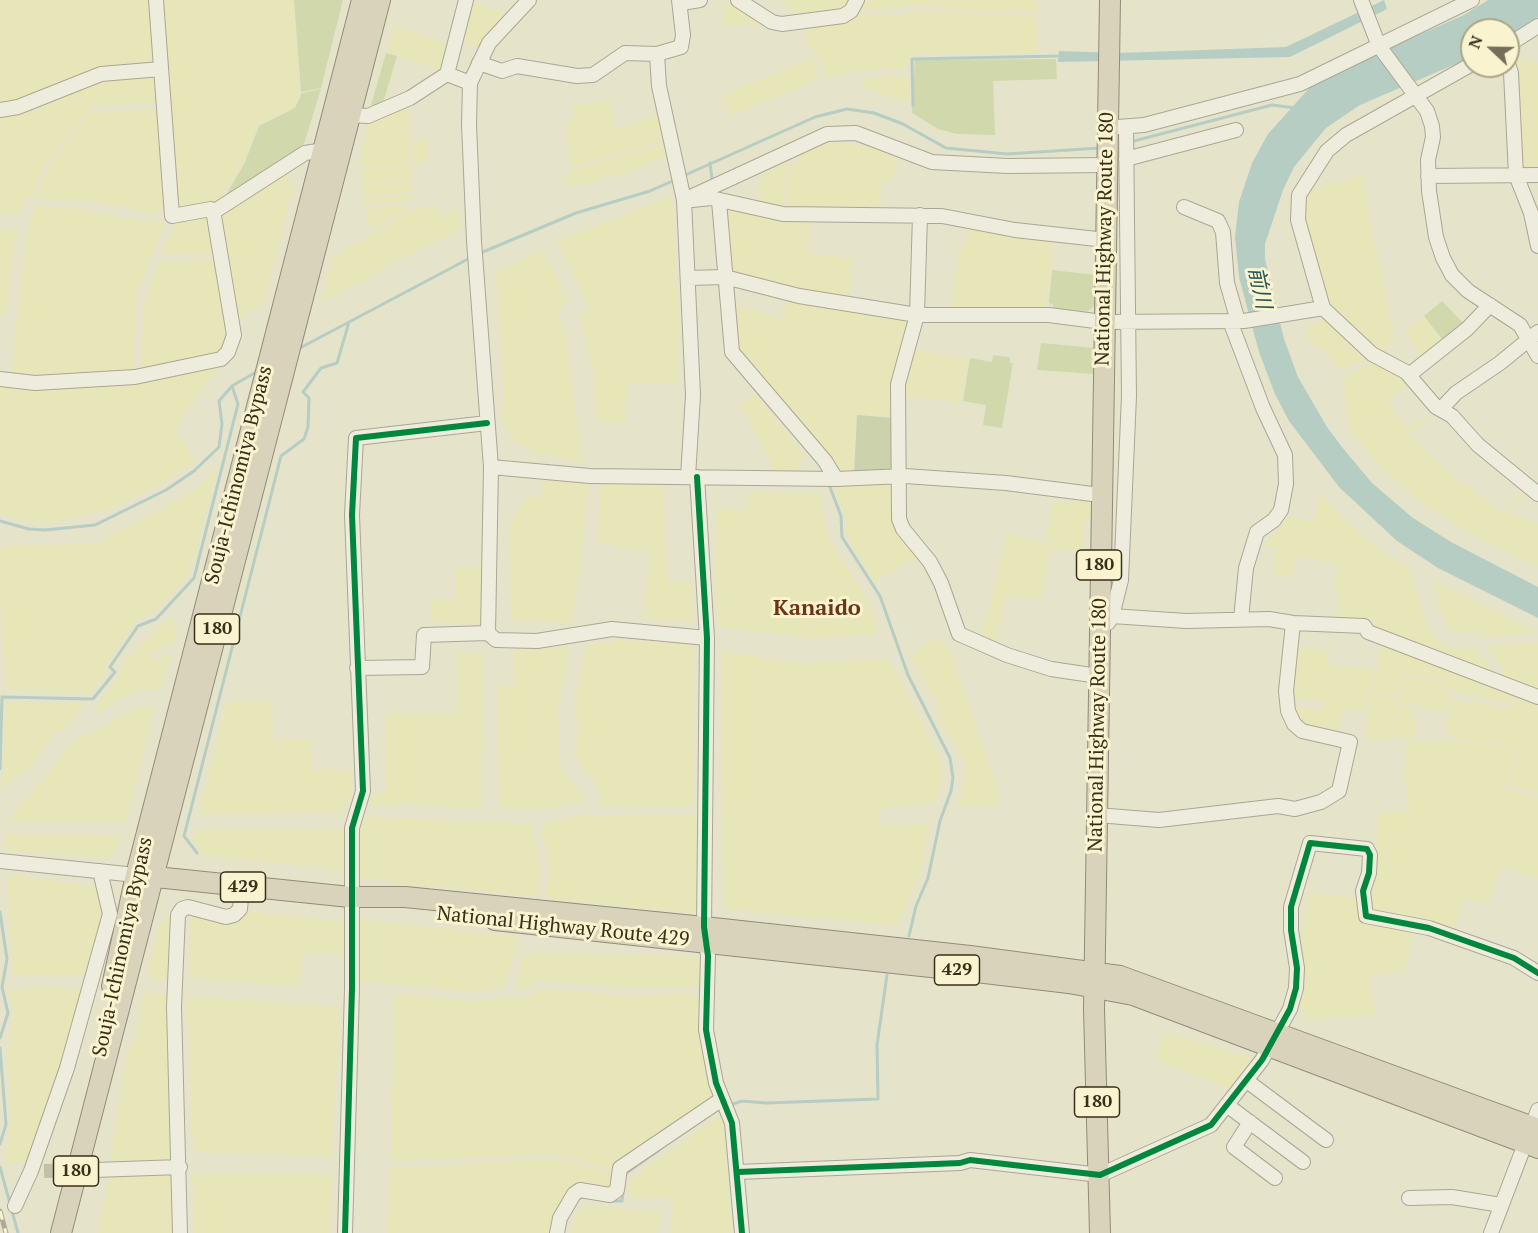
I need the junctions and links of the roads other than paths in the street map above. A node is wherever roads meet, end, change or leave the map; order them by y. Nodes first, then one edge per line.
1 (156, 0) edge
2 (362, 0) edge
3 (380, 0) edge
4 (466, 0) edge
5 (529, 0) edge
6 (700, 0) edge
7 (738, 0) edge
8 (856, 0) edge
9 (1110, 0) edge
10 (1472, 0) edge
11 (680, 2) edge
12 (1362, 3) edge
13 (1538, 26) edge
14 (1520, 37) edge
15 (1380, 47) junction
16 (657, 54) junction
17 (479, 63) junction
18 (161, 69) junction
19 (1460, 69) edge
20 (447, 74) junction
21 (1511, 78) edge
22 (470, 83) junction
23 (1412, 91) junction
24 (0, 110) edge
25 (349, 115) junction
26 (1117, 130) junction
27 (1236, 130) dead end
28 (331, 142) junction
29 (1116, 159) junction
30 (1516, 175) junction
31 (1538, 175) edge
32 (1428, 176) junction
33 (684, 198) junction
34 (719, 201) junction
35 (1184, 207) dead end
36 (216, 211) junction
37 (920, 215) junction
38 (1106, 240) junction
39 (1538, 246) edge
40 (722, 277) junction
41 (688, 278) junction
42 (1490, 305) junction
43 (1323, 308) junction
44 (916, 315) junction
45 (1237, 321) junction
46 (1103, 322) junction
47 (1126, 322) junction
48 (1534, 336) edge
49 (1538, 356) edge
50 (1409, 375) junction
51 (0, 379) edge
52 (1441, 410) junction
53 (487, 423) junction
54 (491, 466) junction
55 (692, 477) junction
56 (897, 477) junction
57 (830, 479) junction
58 (1538, 494) edge
59 (1100, 495) junction
60 (1241, 619) junction
61 (1105, 622) junction
62 (1293, 623) junction
63 (488, 633) junction
64 (708, 638) junction
65 (357, 668) junction
66 (1098, 676) junction
67 (1538, 697) edge
68 (1097, 815) junction
69 (0, 861) edge
70 (100, 871) junction
71 (145, 876) junction
72 (242, 887) junction
73 (350, 897) junction
74 (705, 935) junction
75 (1538, 973) edge
76 (1094, 980) junction
77 (1273, 1041) junction
78 (1247, 1081) junction
79 (724, 1104) junction
80 (1228, 1106) junction
81 (1250, 1122) junction
82 (1534, 1131) edge
83 (1326, 1140) dead end
84 (1303, 1162) dead end
85 (180, 1167) junction
86 (95, 1170) tunnel mouth
87 (738, 1172) junction
88 (1100, 1175) junction
89 (1275, 1178) dead end
90 (1409, 1198) dead end
91 (1502, 1205) junction
92 (15, 1206) dead end
93 (61, 1233) edge
94 (180, 1233) edge
95 (345, 1233) edge
96 (557, 1233) edge
97 (742, 1233) edge
98 (1100, 1233) edge
99 (1491, 1233) edge

1 - 18 street
2 - 28 highway, Souja-Ichinomiya Bypass / 180
3 - 25 highway, Souja-Ichinomiya Bypass / 180
4 - 20 street
5 - 17 street
6 - 11 street
7 - 8 street
9 - 26 highway, National Highway Route 180 / 180
10 - 15 street
11 - 16 street
12 - 15 street
13 - 14 street
15 - 23 street
15 - 26 street
16 - 17 street
16 - 33 street
17 - 22 street
18 - 24 street
18 - 36 street
19 - 23 street
20 - 22 street
20 - 25 street
21 - 30 street
22 - 53 street
23 - 32 street
23 - 43 street
25 - 28 highway, Souja-Ichinomiya Bypass / 180
26 - 29 highway, National Highway Route 180 / 180
27 - 29 street
28 - 36 street
28 - 71 highway, Souja-Ichinomiya Bypass / 180
28 - 71 highway, Souja-Ichinomiya Bypass / 180
29 - 33 street
29 - 38 highway, National Highway Route 180 / 180
29 - 47 street
30 - 31 street
30 - 32 street
30 - 39 street
32 - 42 street
33 - 34 street
33 - 41 street
34 - 37 street
34 - 40 street
35 - 45 street
36 - 51 street
37 - 38 street
37 - 44 street
38 - 46 highway, National Highway Route 180 / 180
40 - 41 street
40 - 44 street
40 - 57 street
41 - 55 street
42 - 48 street
42 - 50 street
43 - 45 street
43 - 50 street
44 - 46 street
44 - 56 street
45 - 47 street
45 - 60 street
46 - 47 street
46 - 59 highway, National Highway Route 180 / 180
47 - 61 street
48 - 49 street
48 - 52 street
50 - 52 street
52 - 58 street
53 - 54 street
53 - 65 street
54 - 55 street
54 - 63 street
55 - 57 street
55 - 64 street
56 - 57 street
56 - 59 street
56 - 66 street
59 - 61 highway, National Highway Route 180 / 180
60 - 61 street
60 - 62 street
61 - 66 highway, National Highway Route 180 / 180
62 - 67 street
62 - 68 street
63 - 64 street
63 - 65 street
64 - 74 street
65 - 73 street
66 - 68 highway, National Highway Route 180 / 180
68 - 76 highway, National Highway Route 180 / 180
69 - 70 street
70 - 71 street
70 - 92 street
71 - 72 highway, National Highway Route 429 / 429
71 - 93 highway, Souja-Ichinomiya Bypass / 180
72 - 73 highway, National Highway Route 429 / 429
72 - 85 street
73 - 74 highway, National Highway Route 429 / 429
73 - 95 street
74 - 76 highway, National Highway Route 429 / 429
74 - 79 street
75 - 77 street
76 - 77 highway, National Highway Route 429 / 429
76 - 88 highway, National Highway Route 180 / 180
77 - 78 street
77 - 82 highway, National Highway Route 429 / 429
78 - 80 street
78 - 83 street
79 - 87 street
79 - 96 street
80 - 81 street
80 - 88 street
81 - 84 street
81 - 89 street
82 - 91 street
85 - 86 street
85 - 94 street
87 - 88 street
87 - 97 street
88 - 98 highway, National Highway Route 180 / 180
90 - 91 street
91 - 99 street

